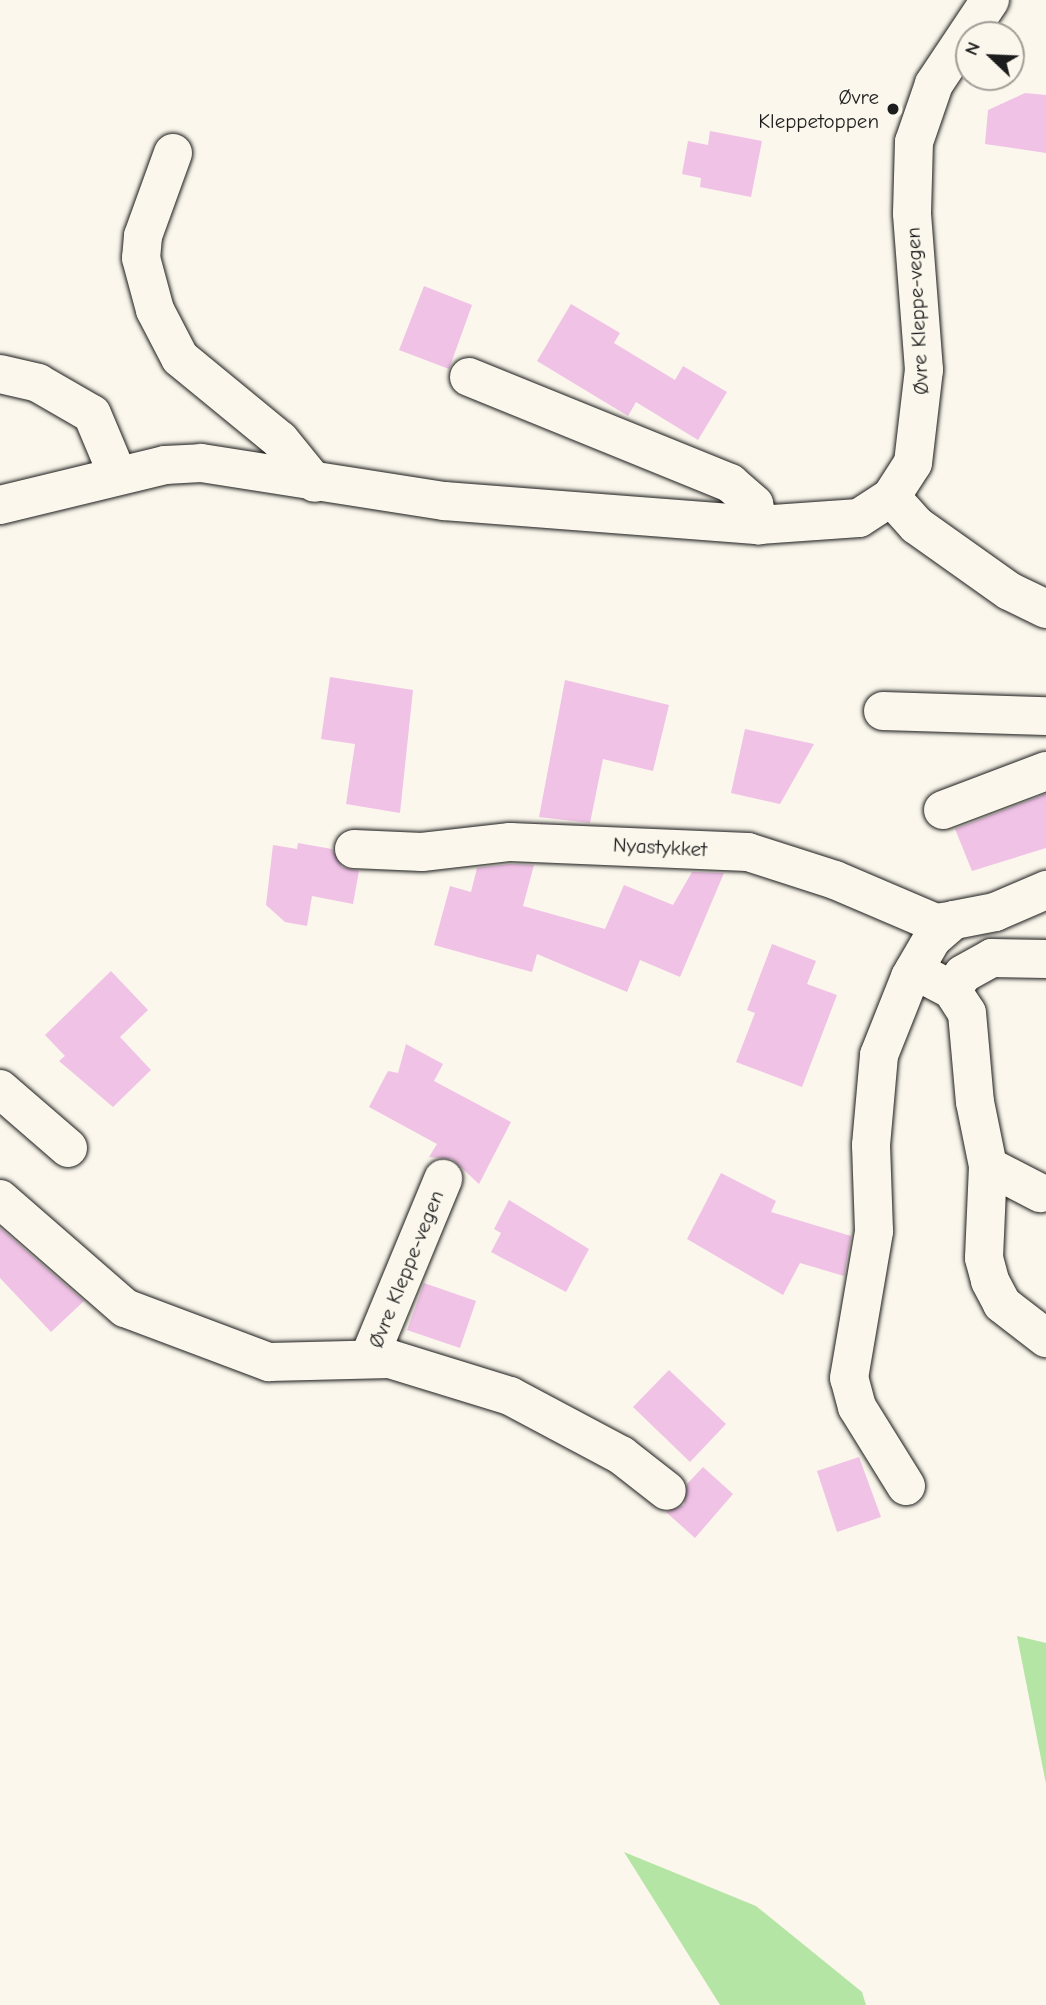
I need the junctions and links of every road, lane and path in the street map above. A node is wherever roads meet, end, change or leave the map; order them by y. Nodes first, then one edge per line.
1 (990, 0) edge
2 (173, 153) dead end
3 (0, 374) edge
4 (468, 377) dead end
5 (118, 476) junction
6 (315, 483) junction
7 (891, 497) junction
8 (0, 505) edge
9 (760, 525) junction
10 (1046, 609) edge
11 (883, 710) dead end
12 (1046, 716) edge
13 (1046, 771) edge
14 (943, 810) dead end
15 (354, 849) dead end
16 (1046, 890) edge
17 (954, 920) junction
18 (1046, 959) edge
19 (914, 970) junction
20 (952, 990) junction
21 (0, 1089) edge
22 (68, 1148) dead end
23 (988, 1166) junction
24 (443, 1179) dead end
25 (1040, 1193) dead end
26 (0, 1199) edge
27 (1046, 1338) edge
28 (369, 1358) junction
29 (906, 1486) dead end
30 (667, 1491) dead end

1 - 7 street, Øvre Kleppe-vegen
2 - 6 street
3 - 5 street
4 - 9 street
5 - 6 street, Øvre Kleppe-vegen
5 - 8 street, Øvre Kleppe-vegen
6 - 9 street, Øvre Kleppe-vegen
7 - 9 street, Øvre Kleppe-vegen
7 - 10 street
11 - 12 street
13 - 14 street
15 - 17 street, Nyastykket
16 - 17 street, Nyastykket
17 - 19 street
18 - 20 street
19 - 20 street
19 - 29 street
20 - 23 street
21 - 22 street
23 - 25 street
23 - 27 street
24 - 28 street, Øvre Kleppe-vegen
26 - 28 street, Øvre Kleppe-vegen
28 - 30 street, Øvre Kleppe-vegen

